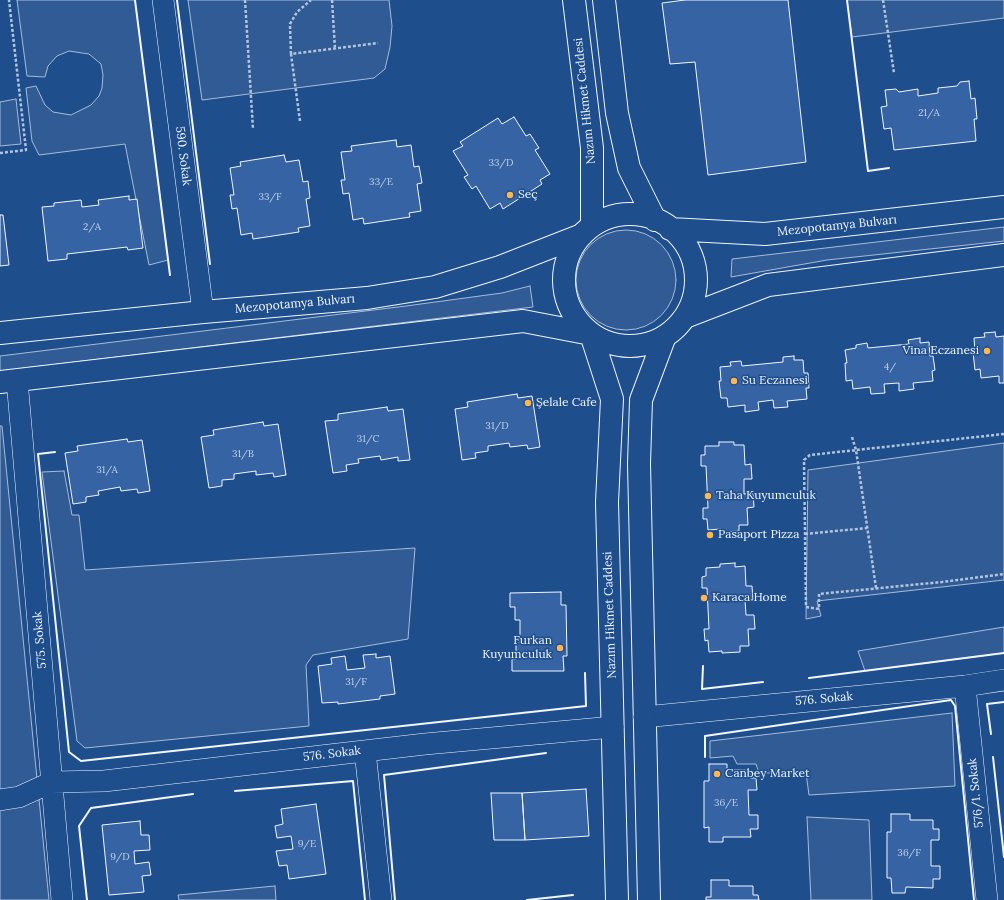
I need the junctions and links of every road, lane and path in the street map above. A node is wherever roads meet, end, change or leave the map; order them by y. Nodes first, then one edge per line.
1 (9, 0) edge
2 (163, 0) edge
3 (245, 0) edge
4 (311, 0) edge
5 (332, 0) edge
6 (574, 0) edge
7 (604, 0) edge
8 (883, 0) edge
9 (378, 43) dead end
10 (335, 48) junction
11 (291, 54) junction
12 (894, 74) dead end
13 (300, 121) dead end
14 (252, 128) dead end
15 (0, 153) edge
16 (1004, 207) edge
17 (663, 224) junction
18 (587, 231) junction
19 (1004, 255) edge
20 (203, 312) junction
21 (685, 317) junction
22 (0, 333) edge
23 (592, 334) junction
24 (665, 336) junction
25 (9, 381) edge
26 (1004, 434) edge
27 (852, 437) dead end
28 (856, 450) junction
29 (867, 528) junction
30 (805, 534) junction
31 (1004, 574) edge
32 (876, 588) junction
33 (1004, 680) edge
34 (966, 686) junction
35 (644, 717) junction
36 (613, 727) junction
37 (365, 750) junction
38 (52, 782) junction
39 (0, 800) edge
40 (62, 900) edge
41 (381, 900) edge
42 (617, 900) edge
43 (649, 900) edge
44 (987, 900) edge

1 - 15 path
2 - 20 street, 590. Sokak
3 - 14 path
4 - 11 path
5 - 10 path
6 - 18 main road, Nazım Hikmet Caddesi
7 - 17 main road
8 - 12 path
9 - 10 path
10 - 11 path
11 - 13 path
16 - 17 main road, Mezopotamya Bulvarı
17 - 18 main road
17 - 21 main road
18 - 20 main road, Mezopotamya Bulvarı
18 - 23 main road
19 - 21 main road
20 - 22 main road, Mezopotamya Bulvarı
21 - 24 main road
23 - 24 main road
23 - 25 main road
23 - 36 main road, Nazım Hikmet Caddesi
24 - 35 main road
25 - 38 street, 575. Sokak
26 - 28 path
27 - 28 path
28 - 29 path
28 - 30 path
29 - 30 path
29 - 32 path
30 - 32 path
31 - 32 path
33 - 34 street, 576. Sokak
34 - 35 street, 576. Sokak
34 - 44 street, 576/1. Sokak
35 - 43 main road
36 - 37 street, 576. Sokak
36 - 42 main road, Nazım Hikmet Caddesi
37 - 38 street, 576. Sokak
37 - 41 street
38 - 39 street
38 - 40 street, 575. Sokak

